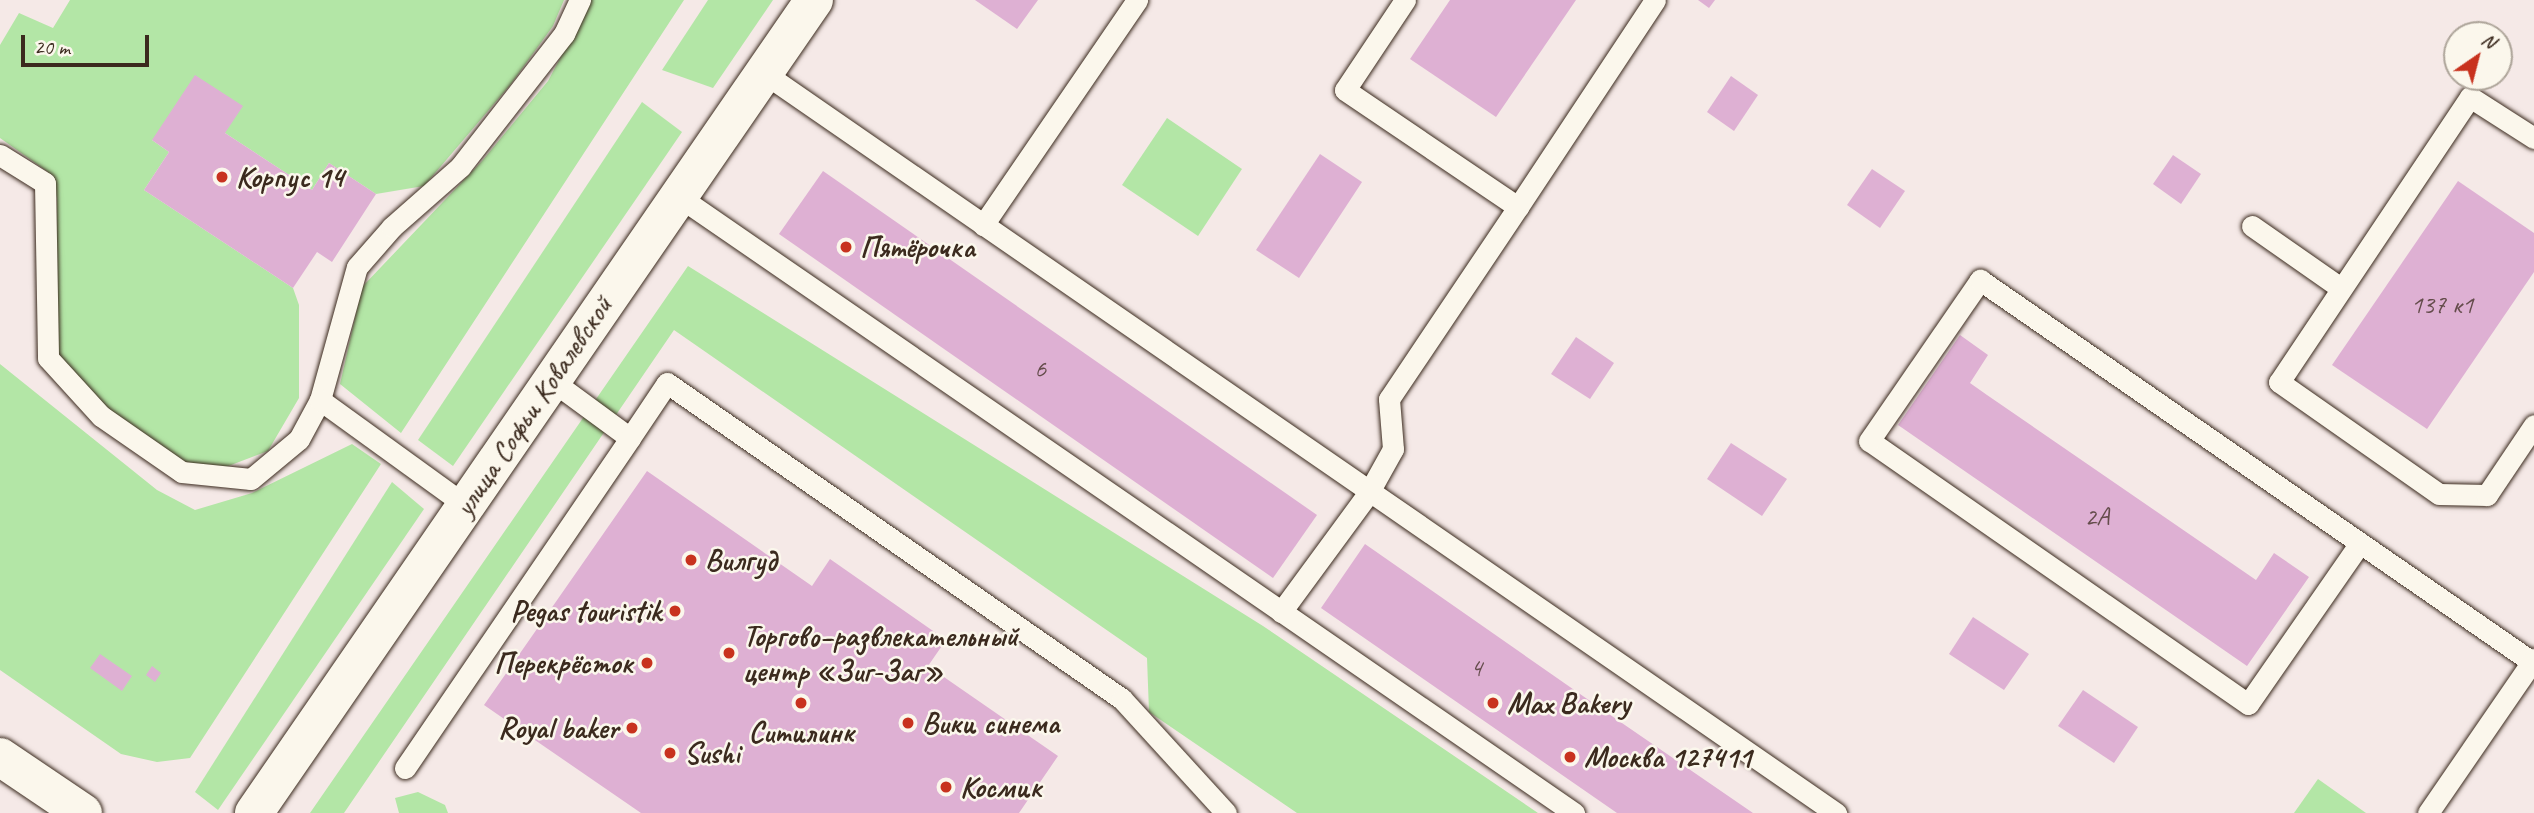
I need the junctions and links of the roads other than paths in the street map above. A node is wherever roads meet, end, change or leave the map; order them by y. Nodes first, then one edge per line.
1 (580, 0) edge
2 (814, 0) edge
3 (1137, 0) edge
4 (1405, 0) edge
5 (1655, 0) edge
6 (764, 73) junction
7 (2534, 138) edge
8 (0, 155) edge
9 (678, 196) junction
10 (1518, 206) junction
11 (983, 225) junction
12 (2252, 226) dead end
13 (2342, 288) junction
14 (551, 380) junction
15 (320, 400) junction
16 (2534, 425) edge
17 (630, 438) junction
18 (1368, 492) junction
19 (465, 505) junction
20 (2360, 544) junction
21 (1281, 612) junction
22 (2533, 660) edge
23 (0, 757) edge
24 (405, 768) dead end
25 (1824, 810) edge
26 (83, 813) edge
27 (254, 813) edge
28 (1226, 813) edge
29 (1574, 813) edge
30 (2428, 813) edge

1 - 15 lane
2 - 6 street, улица Софьи Ковалевской
3 - 11 lane
4 - 10 lane
5 - 10 lane
6 - 9 street, улица Софьи Ковалевской
6 - 11 lane
7 - 13 lane
8 - 15 lane
9 - 14 street, улица Софьи Ковалевской
9 - 21 lane
10 - 18 lane
11 - 18 lane
12 - 13 lane
13 - 16 lane
14 - 17 lane
14 - 19 street, улица Софьи Ковалевской
15 - 19 lane
17 - 24 lane
17 - 28 lane
18 - 21 lane
18 - 25 lane
19 - 27 street, улица Софьи Ковалевской
20 - 20 lane
20 - 22 lane
21 - 29 lane
22 - 30 lane
23 - 26 street

